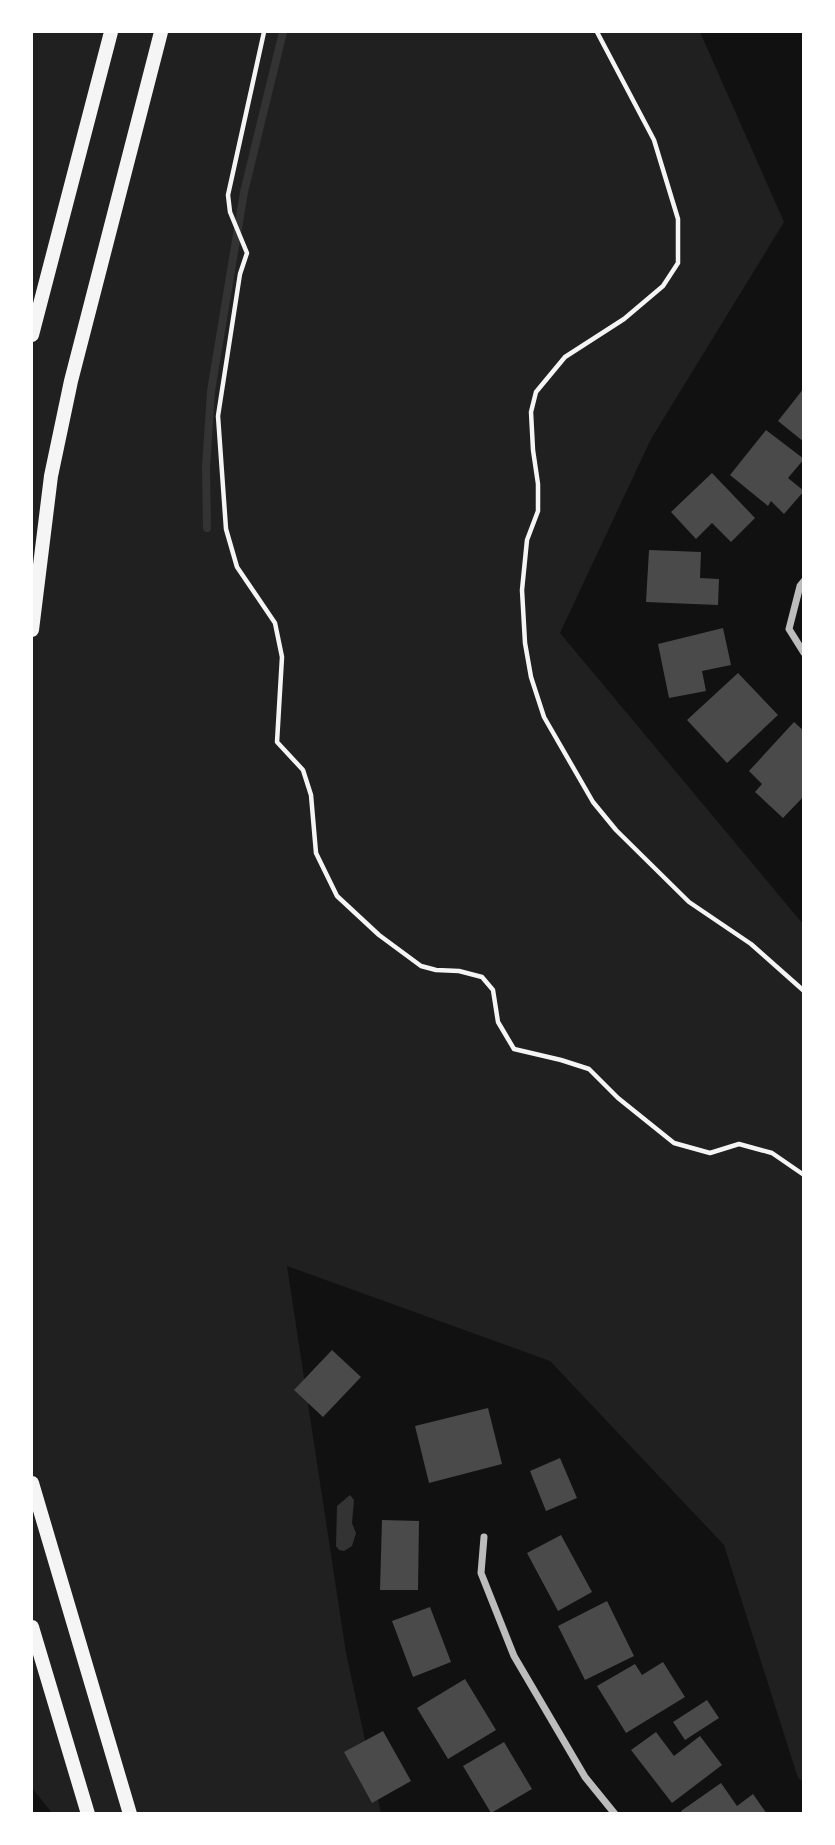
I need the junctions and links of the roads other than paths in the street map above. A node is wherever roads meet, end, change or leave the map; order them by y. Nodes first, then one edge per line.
1 (111, 32) edge
2 (161, 32) edge
3 (32, 335) edge
4 (803, 581) edge
5 (32, 630) edge
6 (800, 650) edge
7 (32, 1483) edge
8 (485, 1537) dead end
9 (32, 1627) edge
10 (88, 1814) edge
11 (130, 1814) edge
12 (615, 1814) edge

1 - 3 main road
2 - 5 main road
4 - 6 street
7 - 11 main road
8 - 12 street
9 - 10 main road

